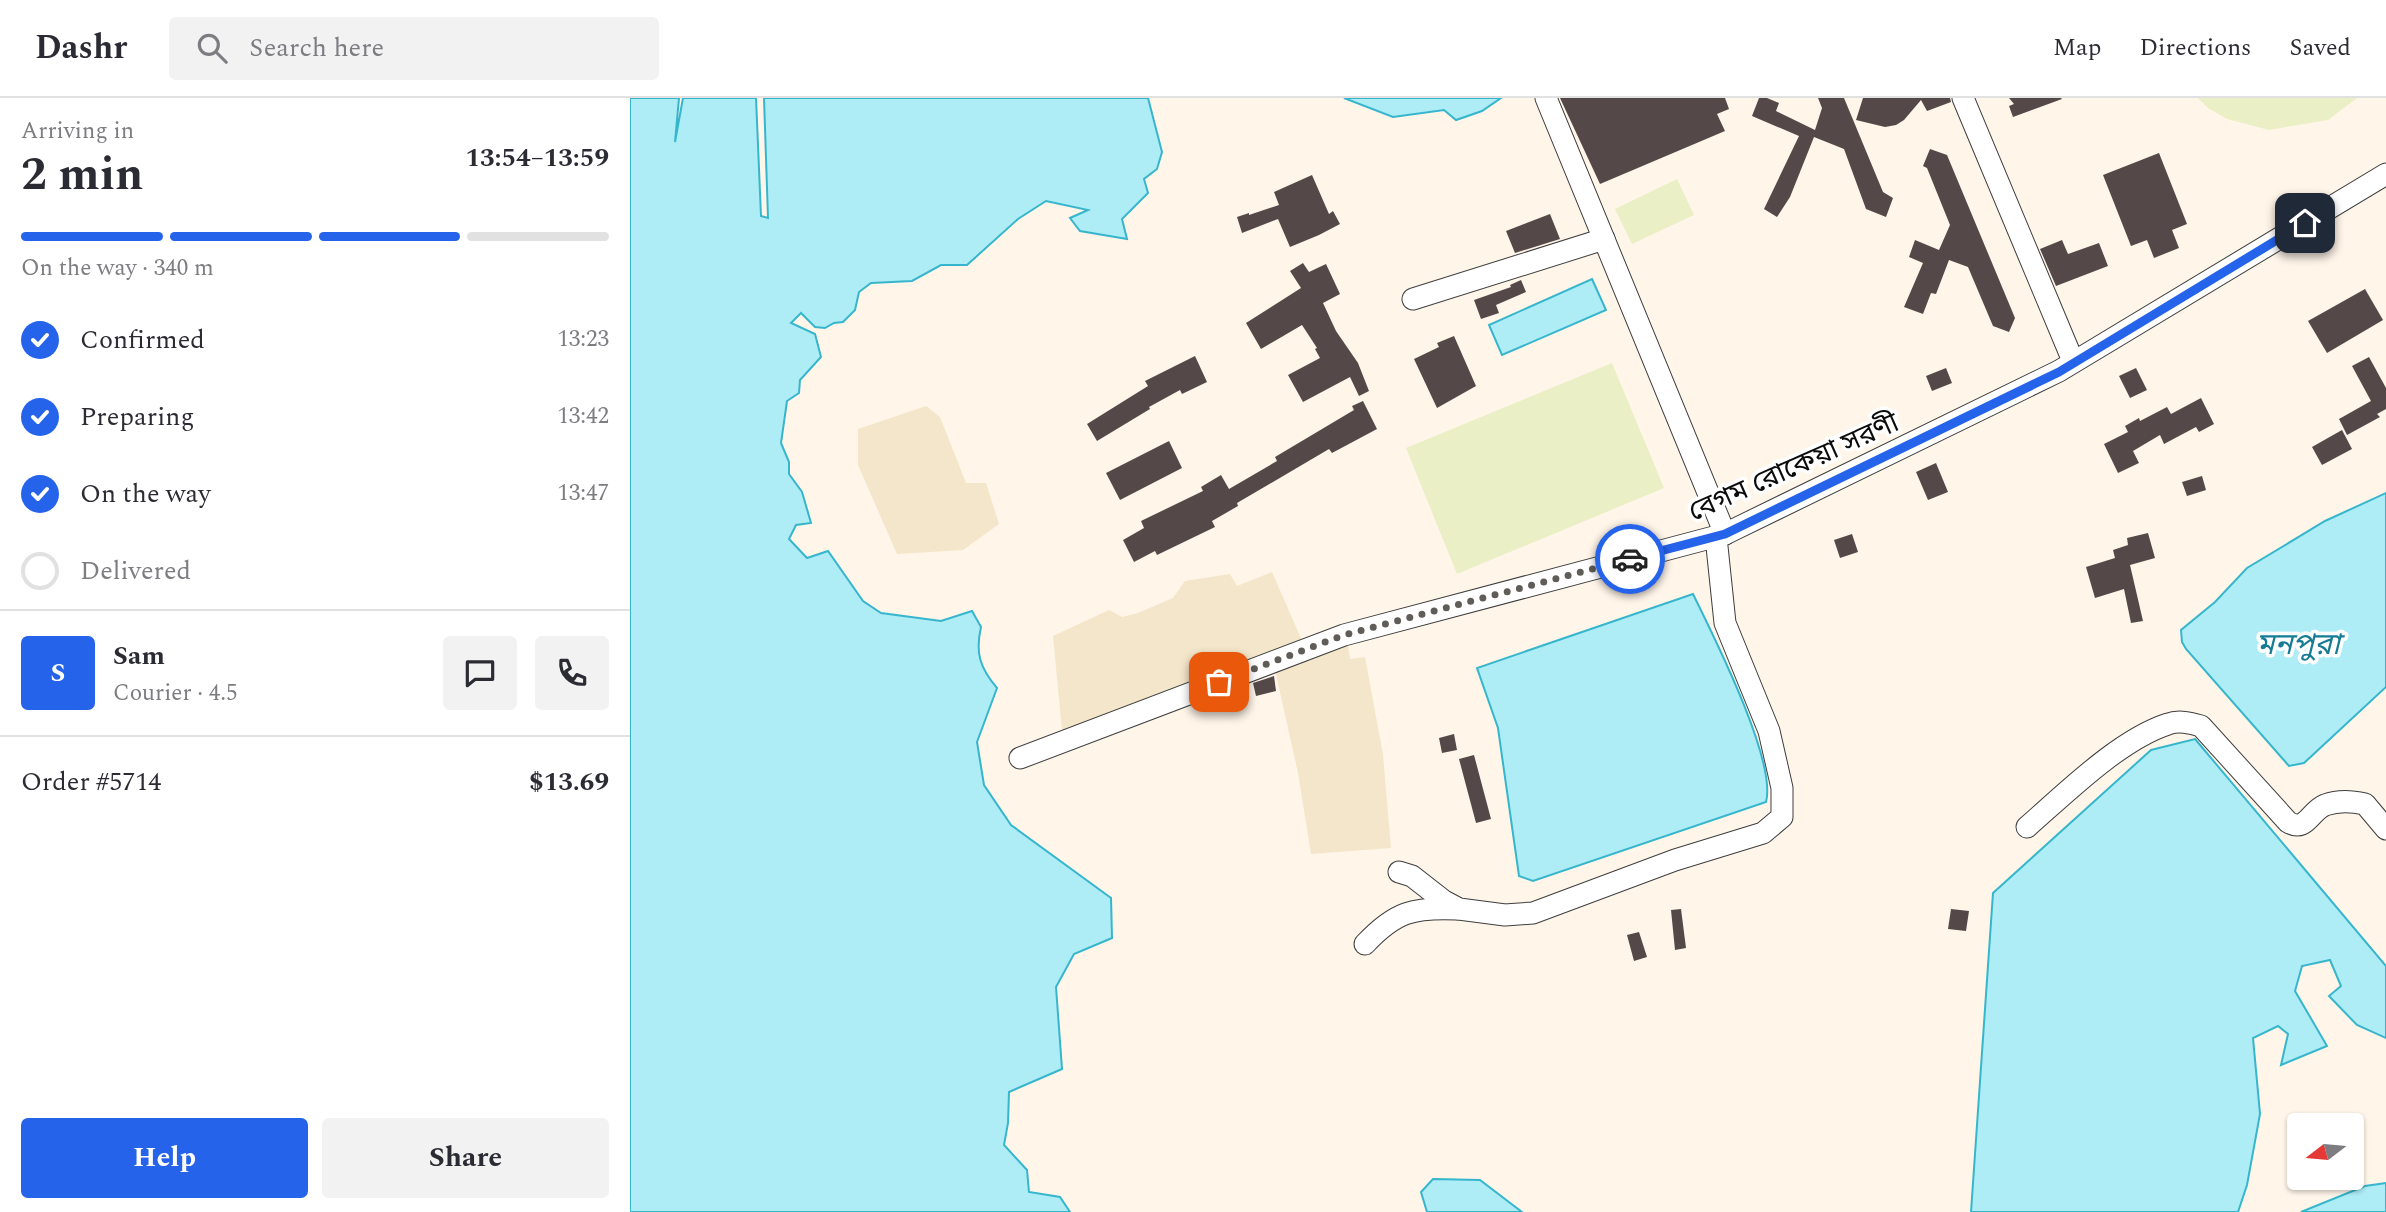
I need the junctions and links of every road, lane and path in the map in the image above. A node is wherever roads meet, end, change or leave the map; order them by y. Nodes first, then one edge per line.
1 (1546, 98) edge
2 (1963, 98) edge
3 (2386, 174) edge
4 (1604, 239) junction
5 (1413, 299) dead end
6 (2073, 362) junction
7 (1720, 535) junction
8 (1020, 758) dead end
9 (2027, 828) dead end
10 (2386, 829) edge
11 (1399, 872) dead end
12 (1459, 909) junction
13 (1365, 944) dead end

1 - 4 street
2 - 6 street
3 - 6 street, বেগম রোকেয়া সরণী
4 - 5 street
4 - 7 street
6 - 7 street, বেগম রোকেয়া সরণী
7 - 8 street, বেগম রোকেয়া সরণী
7 - 12 street
9 - 10 street
11 - 12 street
12 - 13 street

